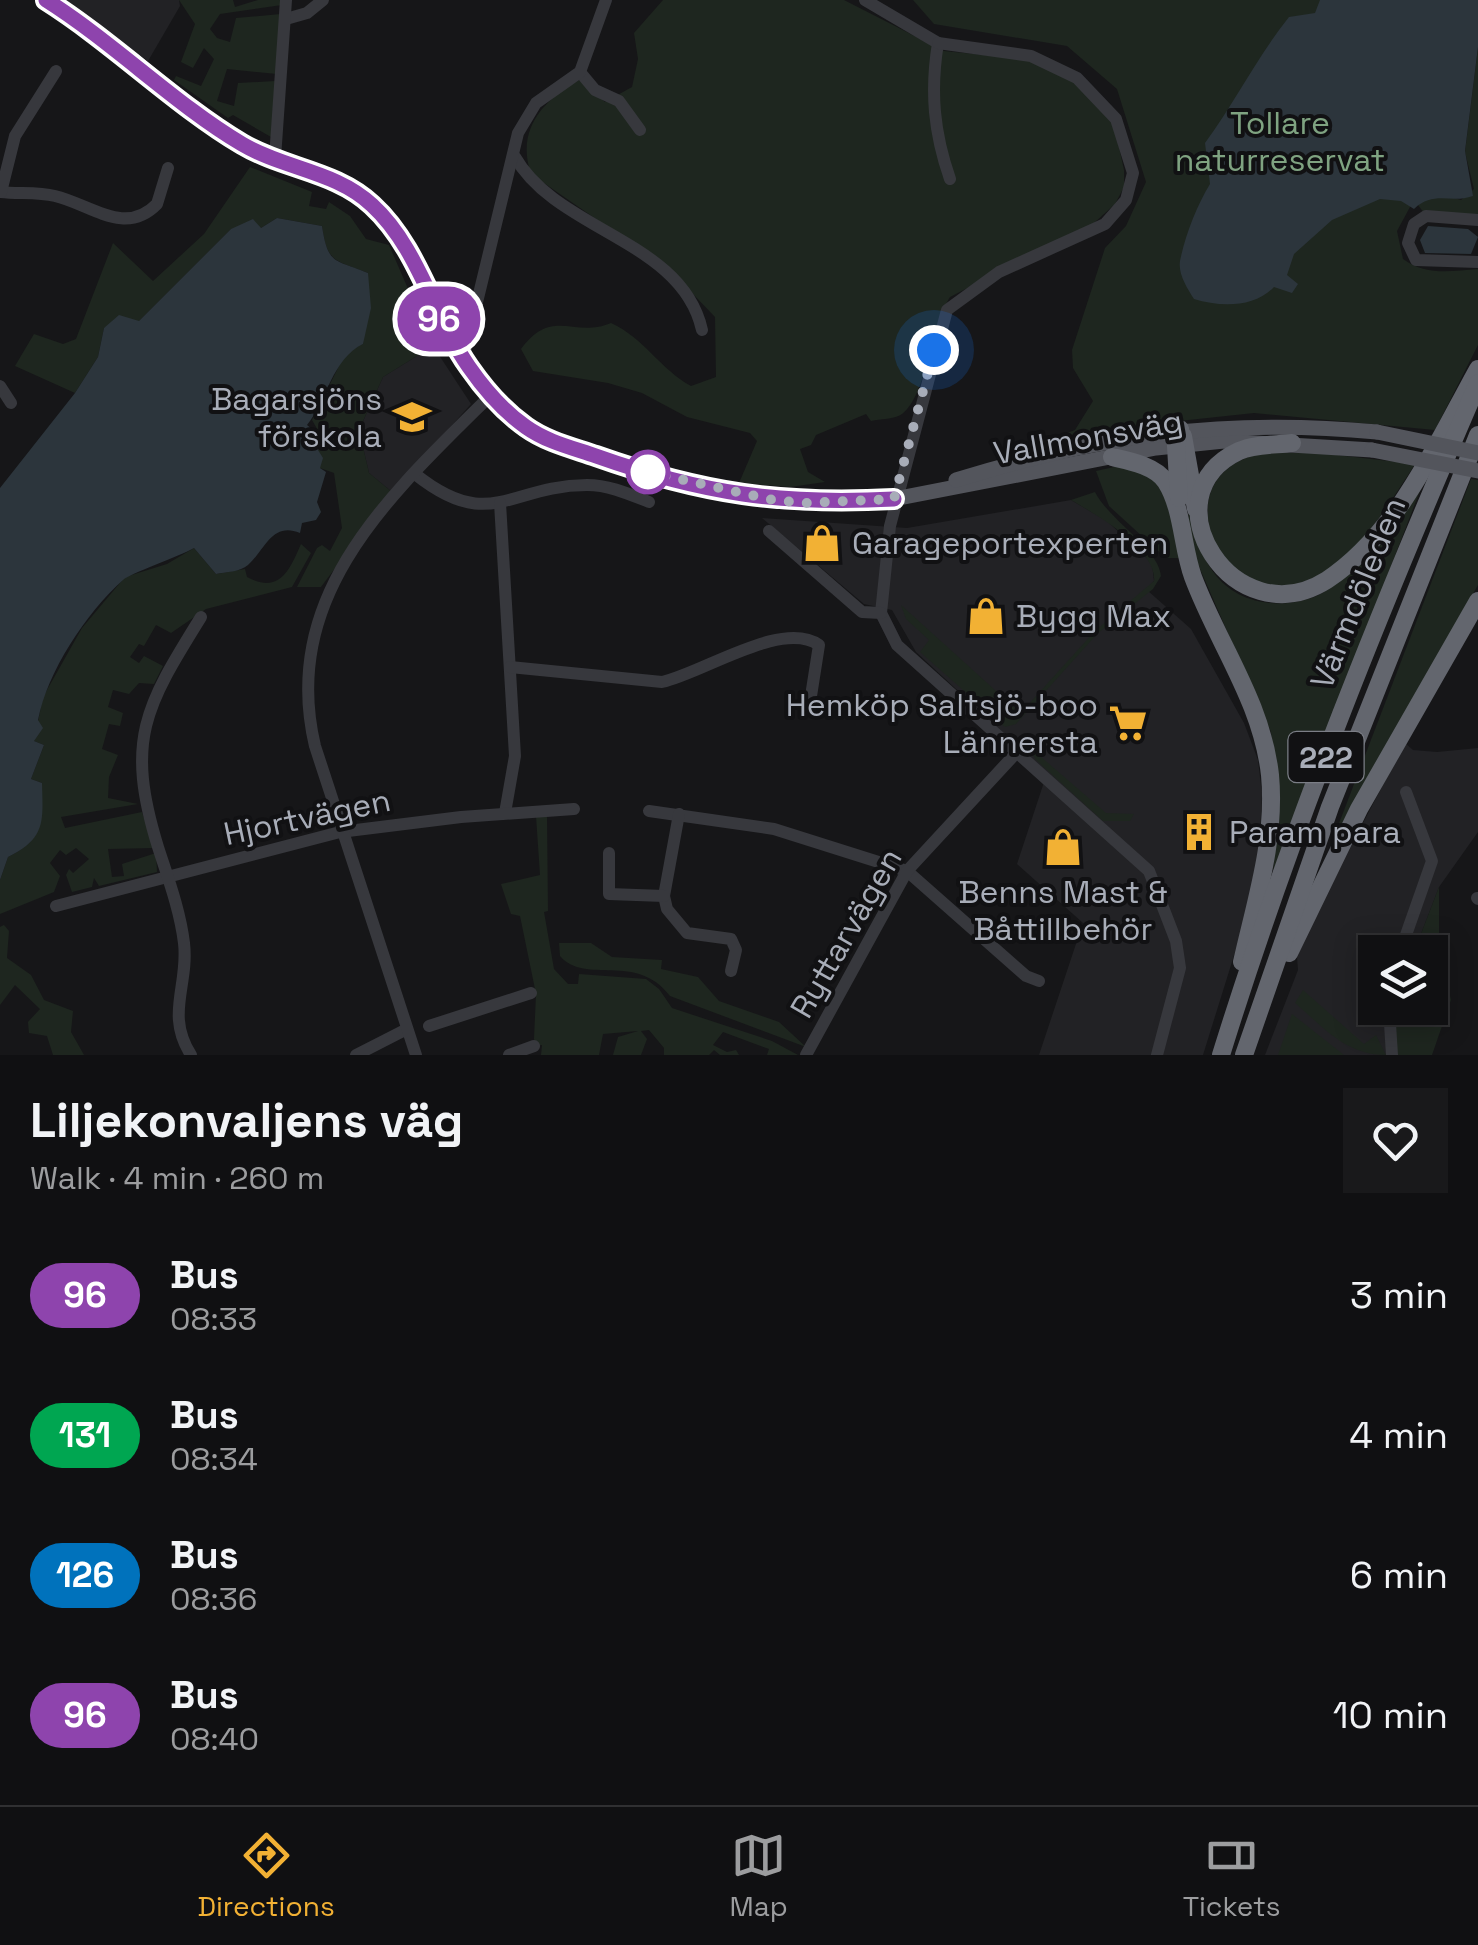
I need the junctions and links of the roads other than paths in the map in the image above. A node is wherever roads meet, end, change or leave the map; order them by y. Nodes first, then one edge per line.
1 (46, 0) edge
2 (286, 0) edge
3 (323, 0) edge
4 (606, 0) edge
5 (865, 0) edge
6 (286, 18) junction
7 (938, 44) junction
8 (56, 71) dead end
9 (580, 72) junction
10 (640, 130) dead end
11 (515, 157) junction
12 (275, 158) junction
13 (168, 168) dead end
14 (950, 180) dead end
15 (0, 192) edge
16 (1478, 220) edge
17 (1478, 262) edge
18 (702, 330) dead end
19 (463, 360) junction
20 (1478, 369) edge
21 (1478, 383) edge
22 (0, 386) edge
23 (490, 396) junction
24 (10, 403) dead end
25 (1478, 435) edge
26 (1181, 440) junction
27 (1292, 443) junction
28 (1478, 453) edge
29 (1112, 457) junction
30 (1478, 471) edge
31 (415, 474) junction
32 (894, 499) junction
33 (648, 502) dead end
34 (500, 503) junction
35 (1199, 524) junction
36 (769, 531) dead end
37 (1182, 537) junction
38 (1478, 602) edge
39 (881, 613) junction
40 (201, 617) dead end
41 (510, 667) junction
42 (811, 696) dead end
43 (1017, 752) junction
44 (1406, 792) dead end
45 (574, 809) dead end
46 (648, 812) dead end
47 (504, 814) junction
48 (679, 814) junction
49 (340, 832) junction
50 (609, 853) dead end
51 (906, 871) junction
52 (168, 876) junction
53 (664, 896) junction
54 (56, 906) dead end
55 (1406, 935) edge
56 (731, 970) dead end
57 (1040, 981) dead end
58 (531, 994) dead end
59 (1390, 1025) edge
60 (429, 1026) dead end
61 (407, 1029) junction
62 (534, 1046) dead end
63 (1223, 1048) edge
64 (1245, 1051) edge
65 (810, 1054) edge
66 (190, 1055) edge
67 (356, 1055) edge
68 (416, 1055) edge
69 (509, 1055) edge
70 (1156, 1055) edge
71 (1392, 1055) edge

1 - 12 main road
2 - 6 street
3 - 6 street
4 - 9 street
5 - 7 street
6 - 12 street
7 - 14 street
7 - 32 street
8 - 15 street
9 - 10 street
9 - 11 street
11 - 18 street
11 - 19 street
12 - 19 main road
13 - 15 street
16 - 17 street
19 - 23 main road
20 - 35 highway
21 - 63 highway, Värmdöleden / 222
22 - 24 street
23 - 31 street
23 - 32 main road
25 - 64 highway, Värmdöleden / 222
26 - 27 main road, Vallmonsväg
26 - 28 main road, bridge
26 - 29 main road, Vallmonsväg
26 - 32 main road
26 - 35 highway
26 - 37 highway
27 - 30 main road, Vallmonsväg, bridge
27 - 35 highway
29 - 32 main road, Vallmonsväg
29 - 37 highway
31 - 34 street
31 - 49 street
32 - 39 street
33 - 34 street
34 - 41 street
36 - 39 street
37 - 63 highway
38 - 64 highway
39 - 43 street
40 - 52 street
41 - 42 street
41 - 47 street
43 - 51 street, Ryttarvägen
43 - 70 street
44 - 55 street
45 - 47 street, Hjortvägen
46 - 48 street
47 - 49 street, Hjortvägen
48 - 51 street
48 - 53 street
49 - 52 street, Hjortvägen
49 - 61 street
50 - 53 street
51 - 57 street
51 - 65 street, Ryttarvägen
52 - 54 street, Hjortvägen
52 - 66 street
53 - 56 street
58 - 60 street
59 - 71 street
61 - 67 street
61 - 68 street
62 - 69 street

